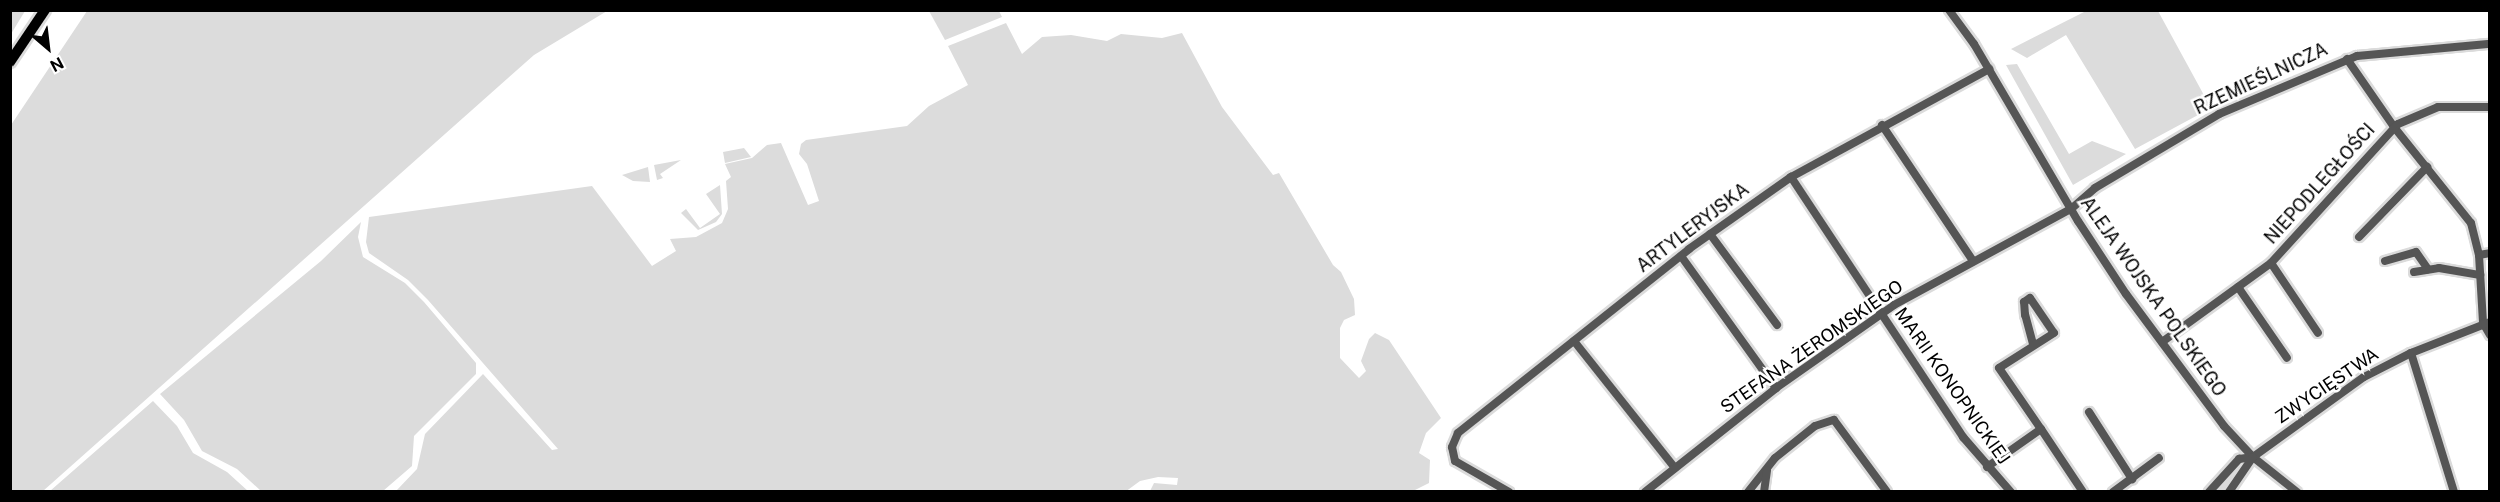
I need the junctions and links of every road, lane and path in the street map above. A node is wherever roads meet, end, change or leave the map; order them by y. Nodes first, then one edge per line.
1 (45, 10) edge
2 (1949, 10) edge
3 (2490, 44) edge
4 (2346, 59) junction
5 (10, 62) edge
6 (1989, 69) junction
7 (2490, 107) edge
8 (1882, 125) junction
9 (2394, 127) junction
10 (2427, 167) junction
11 (1791, 177) junction
12 (2071, 209) junction
13 (1710, 234) junction
14 (2360, 237) dead end
15 (2490, 253) edge
16 (2479, 255) junction
17 (1681, 256) junction
18 (1973, 261) junction
19 (2385, 261) dead end
20 (2271, 263) junction
21 (2428, 269) junction
22 (2414, 272) dead end
23 (2480, 276) junction
24 (2238, 287) junction
25 (1881, 314) junction
26 (2487, 322) edge
27 (1776, 325) dead end
28 (2318, 333) dead end
29 (2490, 335) edge
30 (1574, 341) junction
31 (2162, 342) junction
32 (2033, 344) junction
33 (2411, 353) junction
34 (2287, 358) dead end
35 (1776, 388) junction
36 (2089, 412) dead end
37 (2041, 429) junction
38 (2253, 457) junction
39 (2159, 458) dead end
40 (1987, 467) junction
41 (1675, 468) junction
42 (1767, 470) junction
43 (2132, 479) junction
44 (2007, 490) edge
45 (1509, 492) edge
46 (1646, 492) edge
47 (1748, 492) edge
48 (1764, 492) edge
49 (1887, 492) edge
50 (2083, 492) edge
51 (2113, 492) edge
52 (2209, 492) edge
53 (2229, 492) edge
54 (2296, 492) edge
55 (2454, 492) edge

1 - 5 main road
2 - 6 street, ALEJA WOJSKA POLSKIEGO
3 - 4 street, RZEMIEŚLNICZA
4 - 9 street
4 - 12 street, RZEMIEŚLNICZA
6 - 8 street, ARTYLERYJSKA
6 - 12 street, ALEJA WOJSKA POLSKIEGO
7 - 9 street, NIEPODLEGŁOŚCI
8 - 11 street, ARTYLERYJSKA
8 - 18 street
9 - 10 street
9 - 20 street, NIEPODLEGŁOŚCI
10 - 14 street
10 - 16 street
11 - 13 street, ARTYLERYJSKA
11 - 25 street, MARII KONOPNICKIEJ
12 - 18 street, STEFANA ŻEROMSKIEGO
12 - 31 street, ALEJA WOJSKA POLSKIEGO
13 - 17 street, ARTYLERYJSKA
13 - 27 street
15 - 16 street
16 - 23 street
17 - 30 street, ARTYLERYJSKA
17 - 35 street
18 - 25 street, STEFANA ŻEROMSKIEGO
19 - 21 street
20 - 24 street, NIEPODLEGŁOŚCI
20 - 28 street, NIEPODLEGŁOŚCI
21 - 22 street
21 - 23 street
23 - 26 street
24 - 31 street, NIEPODLEGŁOŚCI
24 - 34 street
25 - 35 street, STEFANA ŻEROMSKIEGO
25 - 40 street, MARII KONOPNICKIEJ
26 - 29 street
26 - 33 street, ZWYCIĘSTWA
30 - 41 street
30 - 45 street, ARTYLERYJSKA
31 - 38 street, ALEJA WOJSKA POLSKIEGO
32 - 32 street
32 - 37 street
33 - 38 street, ZWYCIĘSTWA
33 - 55 street
35 - 41 street, STEFANA ŻEROMSKIEGO
36 - 43 street
37 - 40 street
37 - 50 street
38 - 52 street
38 - 53 street
38 - 54 street, ALEJA WOJSKA POLSKIEGO
39 - 43 street
40 - 44 street, MARII KONOPNICKIEJ
41 - 46 street, STEFANA ŻEROMSKIEGO
42 - 47 street
42 - 48 street
42 - 49 street
43 - 51 street

